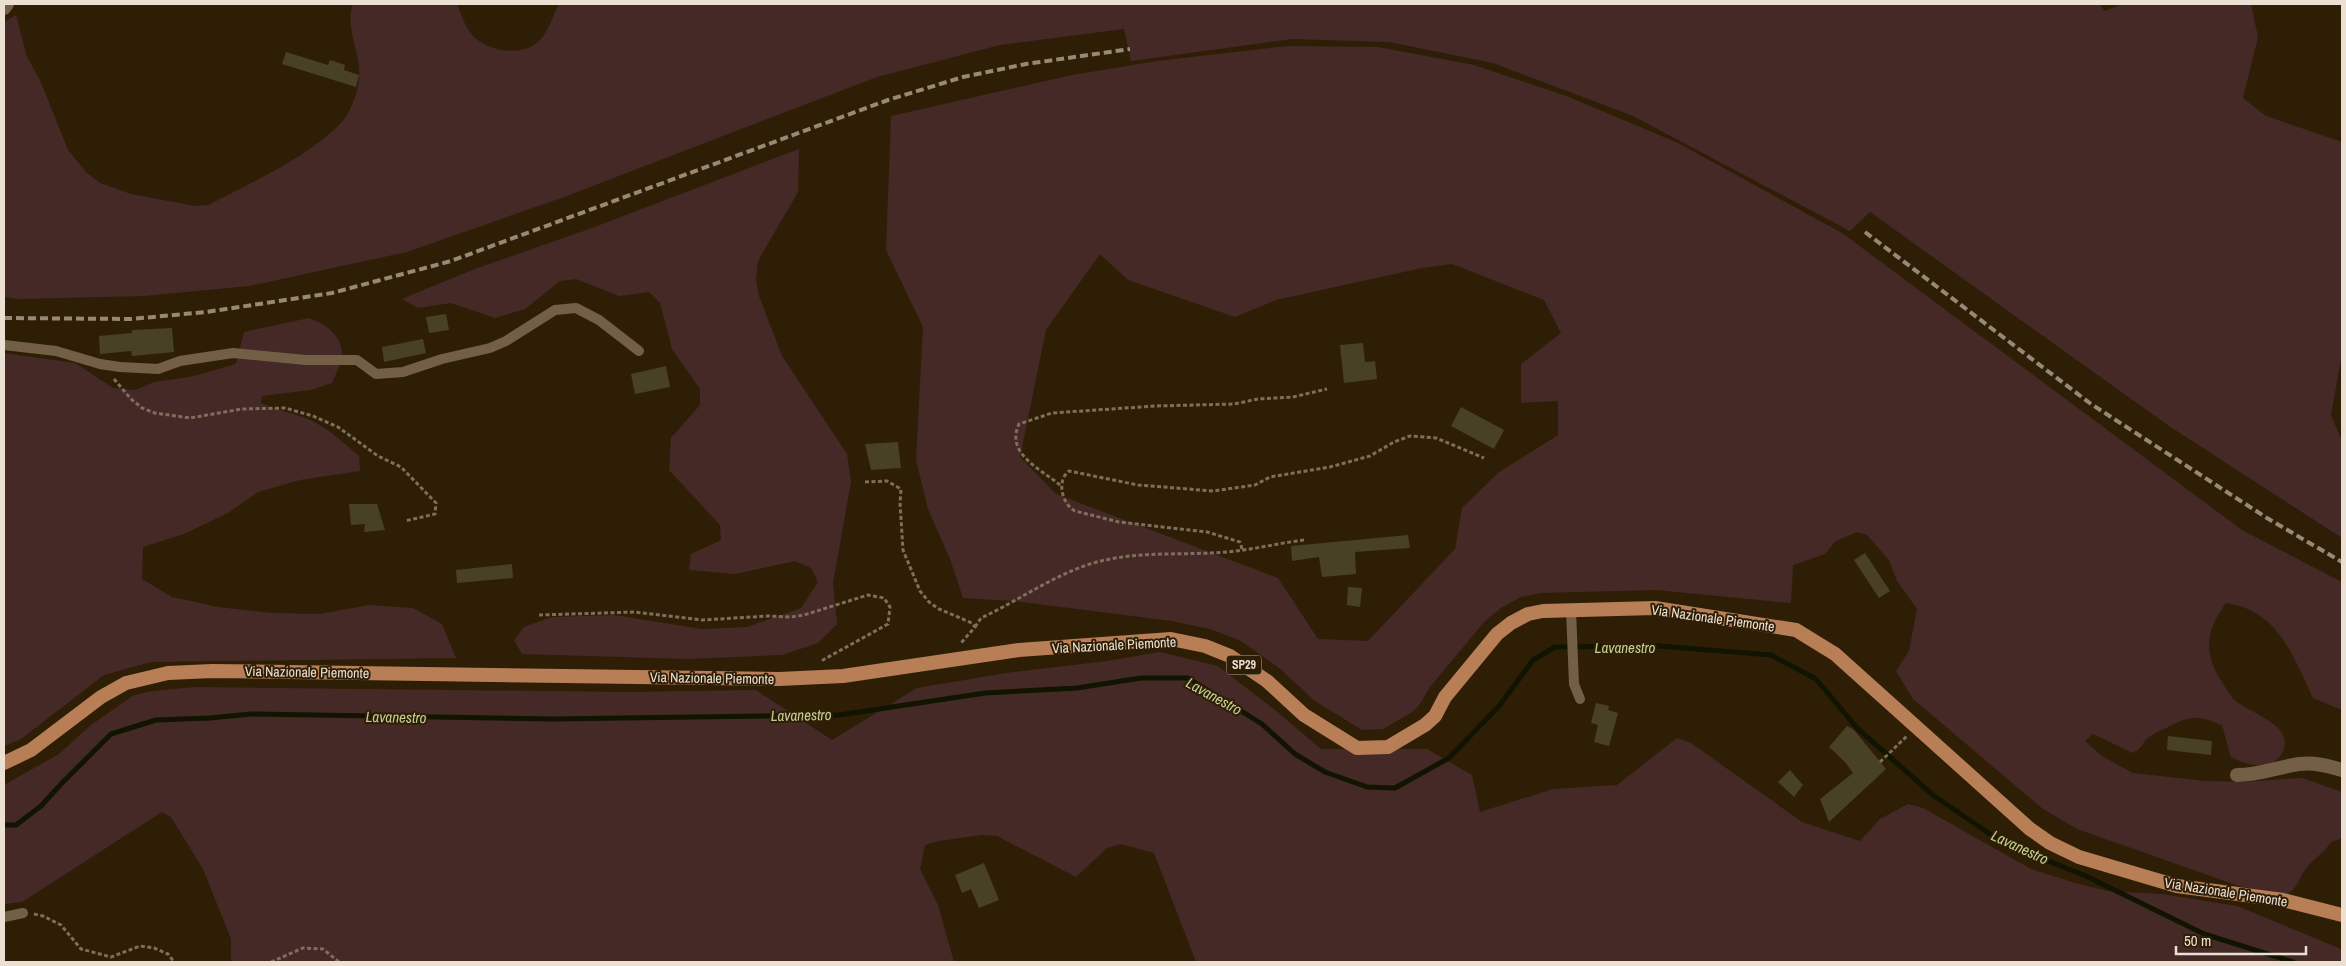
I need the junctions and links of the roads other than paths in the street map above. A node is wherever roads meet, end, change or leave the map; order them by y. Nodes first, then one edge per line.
1 (7, 4) edge
2 (4, 8) edge
3 (4, 345) edge
4 (639, 351) dead end
5 (1571, 614) junction
6 (1580, 698) dead end
7 (4, 763) edge
8 (2342, 770) edge
9 (2237, 775) dead end
10 (23, 913) road end
11 (2342, 915) edge
12 (4, 917) edge

1 - 2 street
3 - 4 lane
5 - 6 lane
5 - 7 main road, Via Nazionale Piemonte / SP29
5 - 11 main road, Via Nazionale Piemonte / SP29
8 - 9 street
10 - 12 lane

